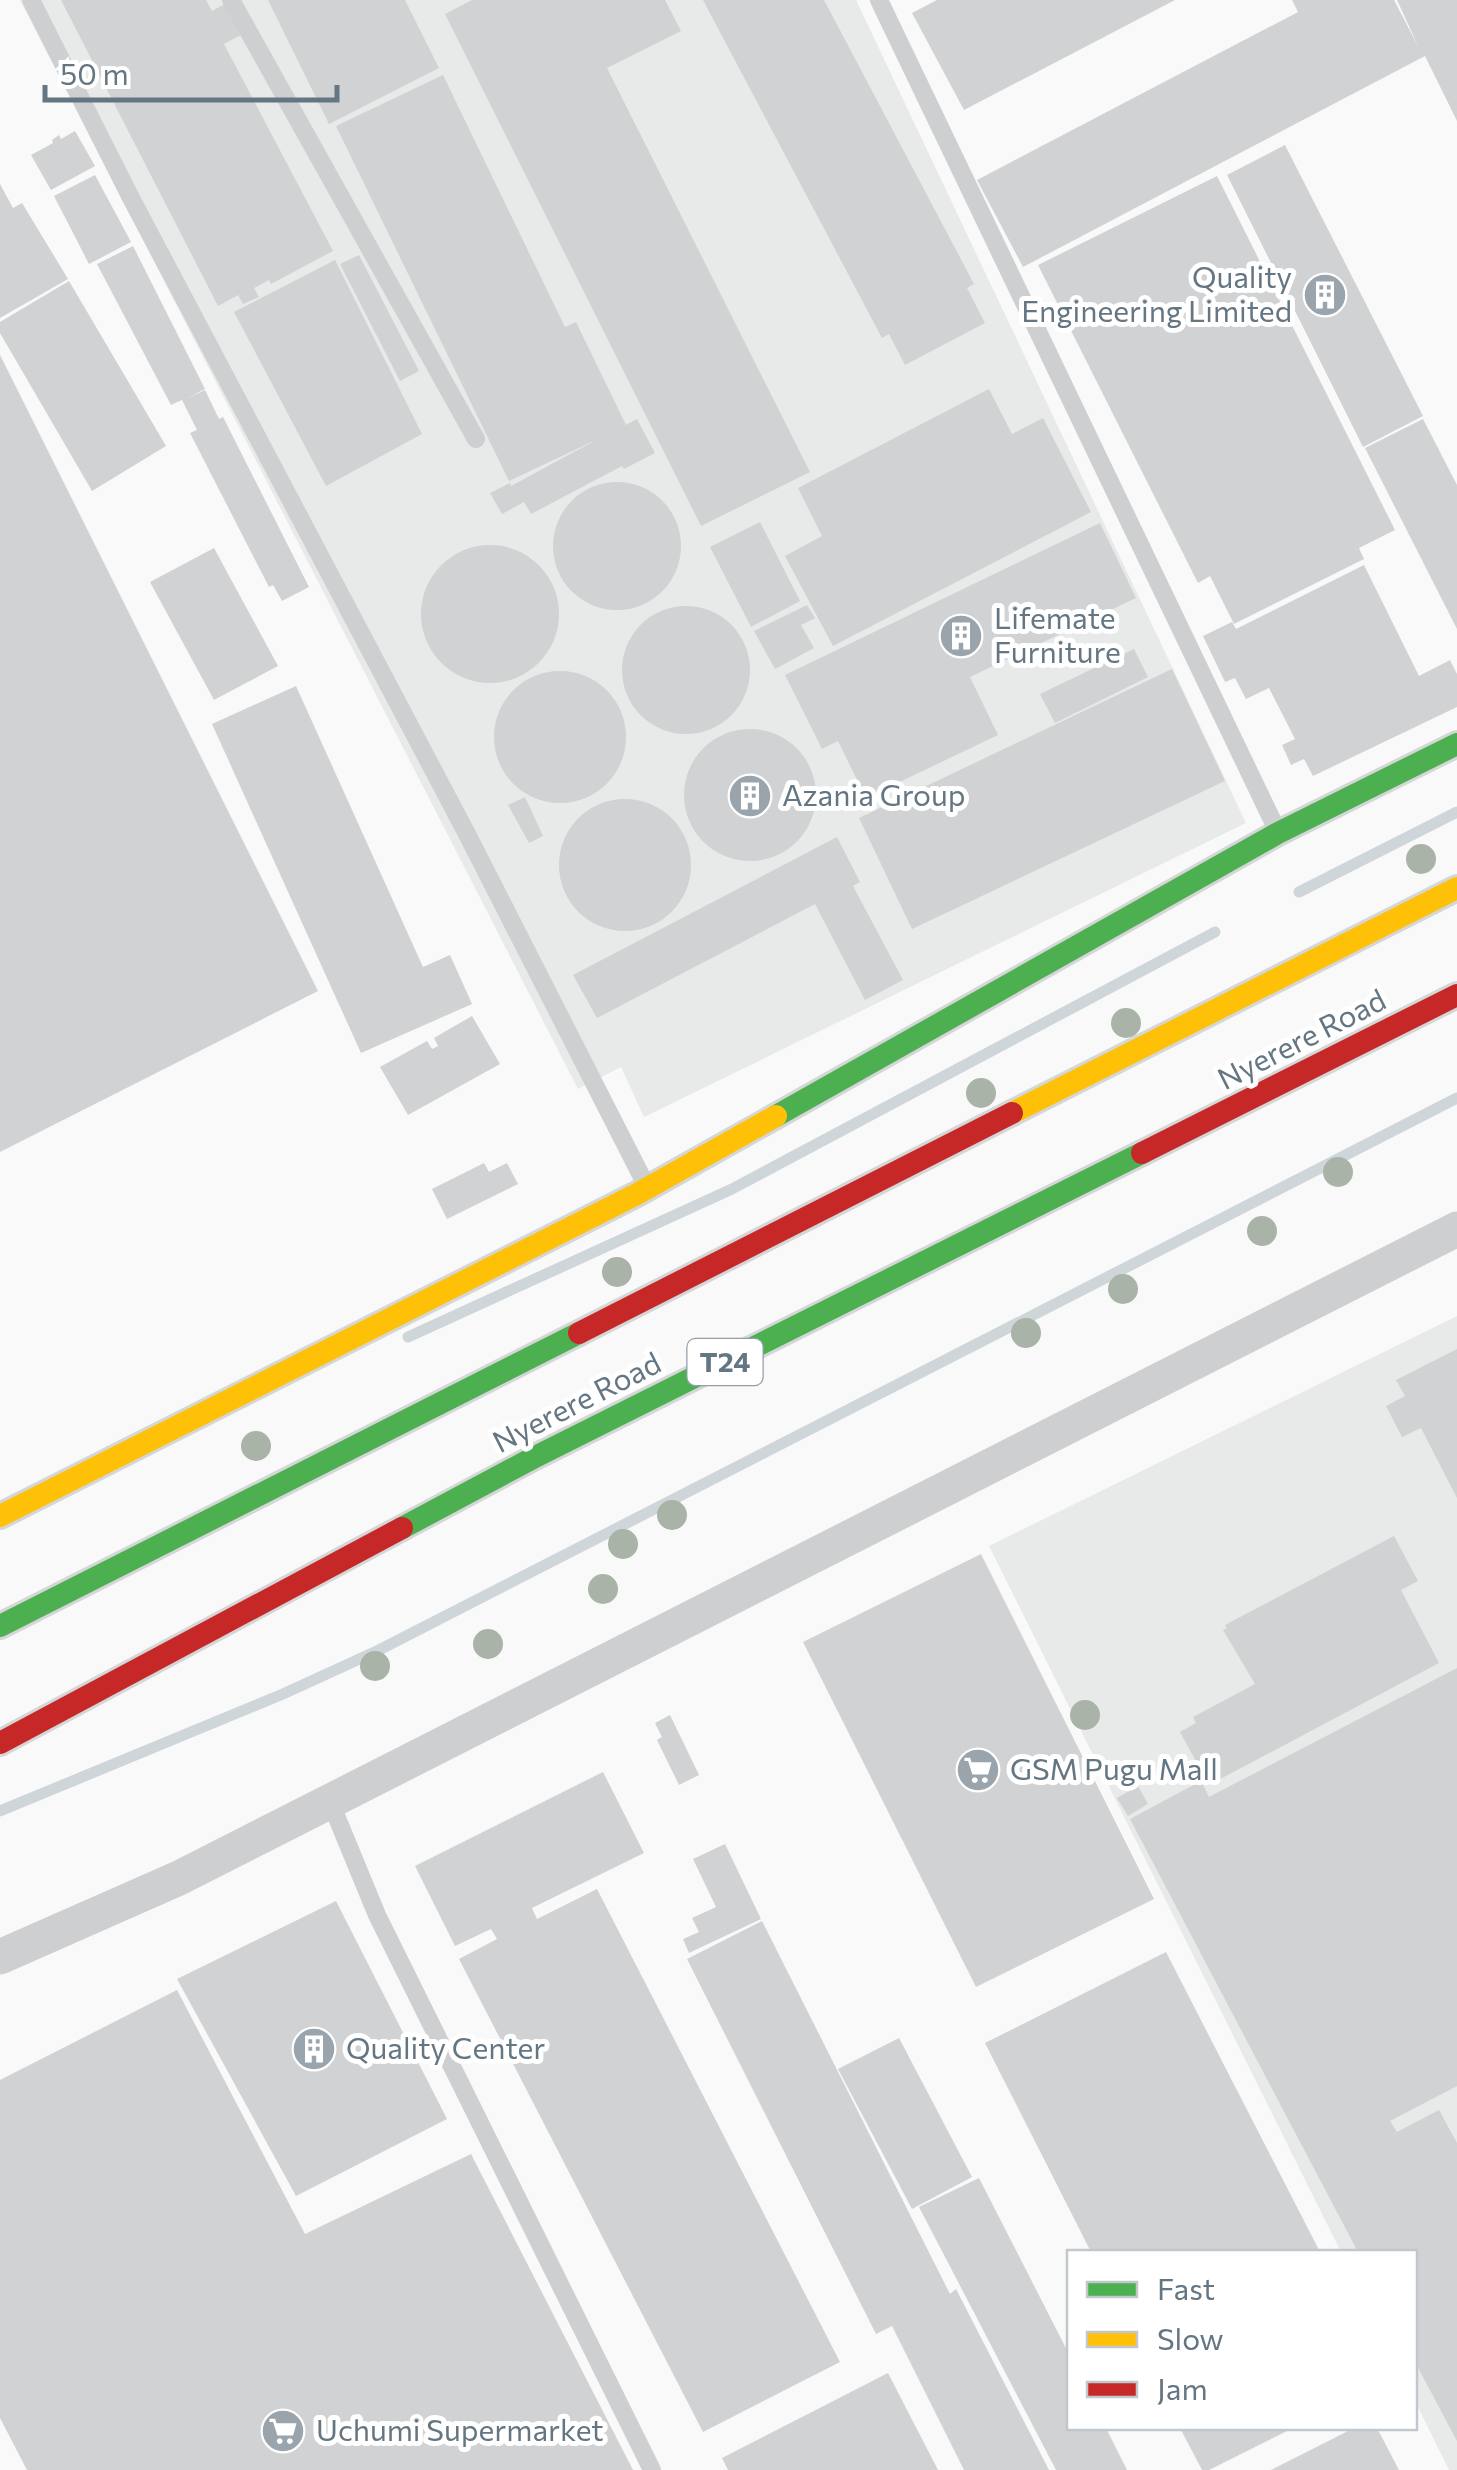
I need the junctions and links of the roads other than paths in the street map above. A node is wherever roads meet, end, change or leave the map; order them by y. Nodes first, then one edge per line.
1 (30, 0) edge
2 (231, 0) edge
3 (879, 0) edge
4 (476, 439) dead end
5 (1457, 744) edge
6 (1278, 833) junction
7 (1457, 888) edge
8 (1457, 995) edge
9 (648, 1188) junction
10 (1457, 1229) edge
11 (0, 1516) edge
12 (0, 1626) edge
13 (0, 1743) edge
14 (330, 1802) junction
15 (0, 1957) edge
16 (652, 2470) edge

1 - 9 lane
2 - 4 lane
3 - 6 lane
5 - 6 main road
6 - 9 main road
7 - 12 main road, Nyerere Road
8 - 13 main road, Nyerere Road / T24
9 - 11 main road
10 - 14 street
14 - 15 street
14 - 16 lane

